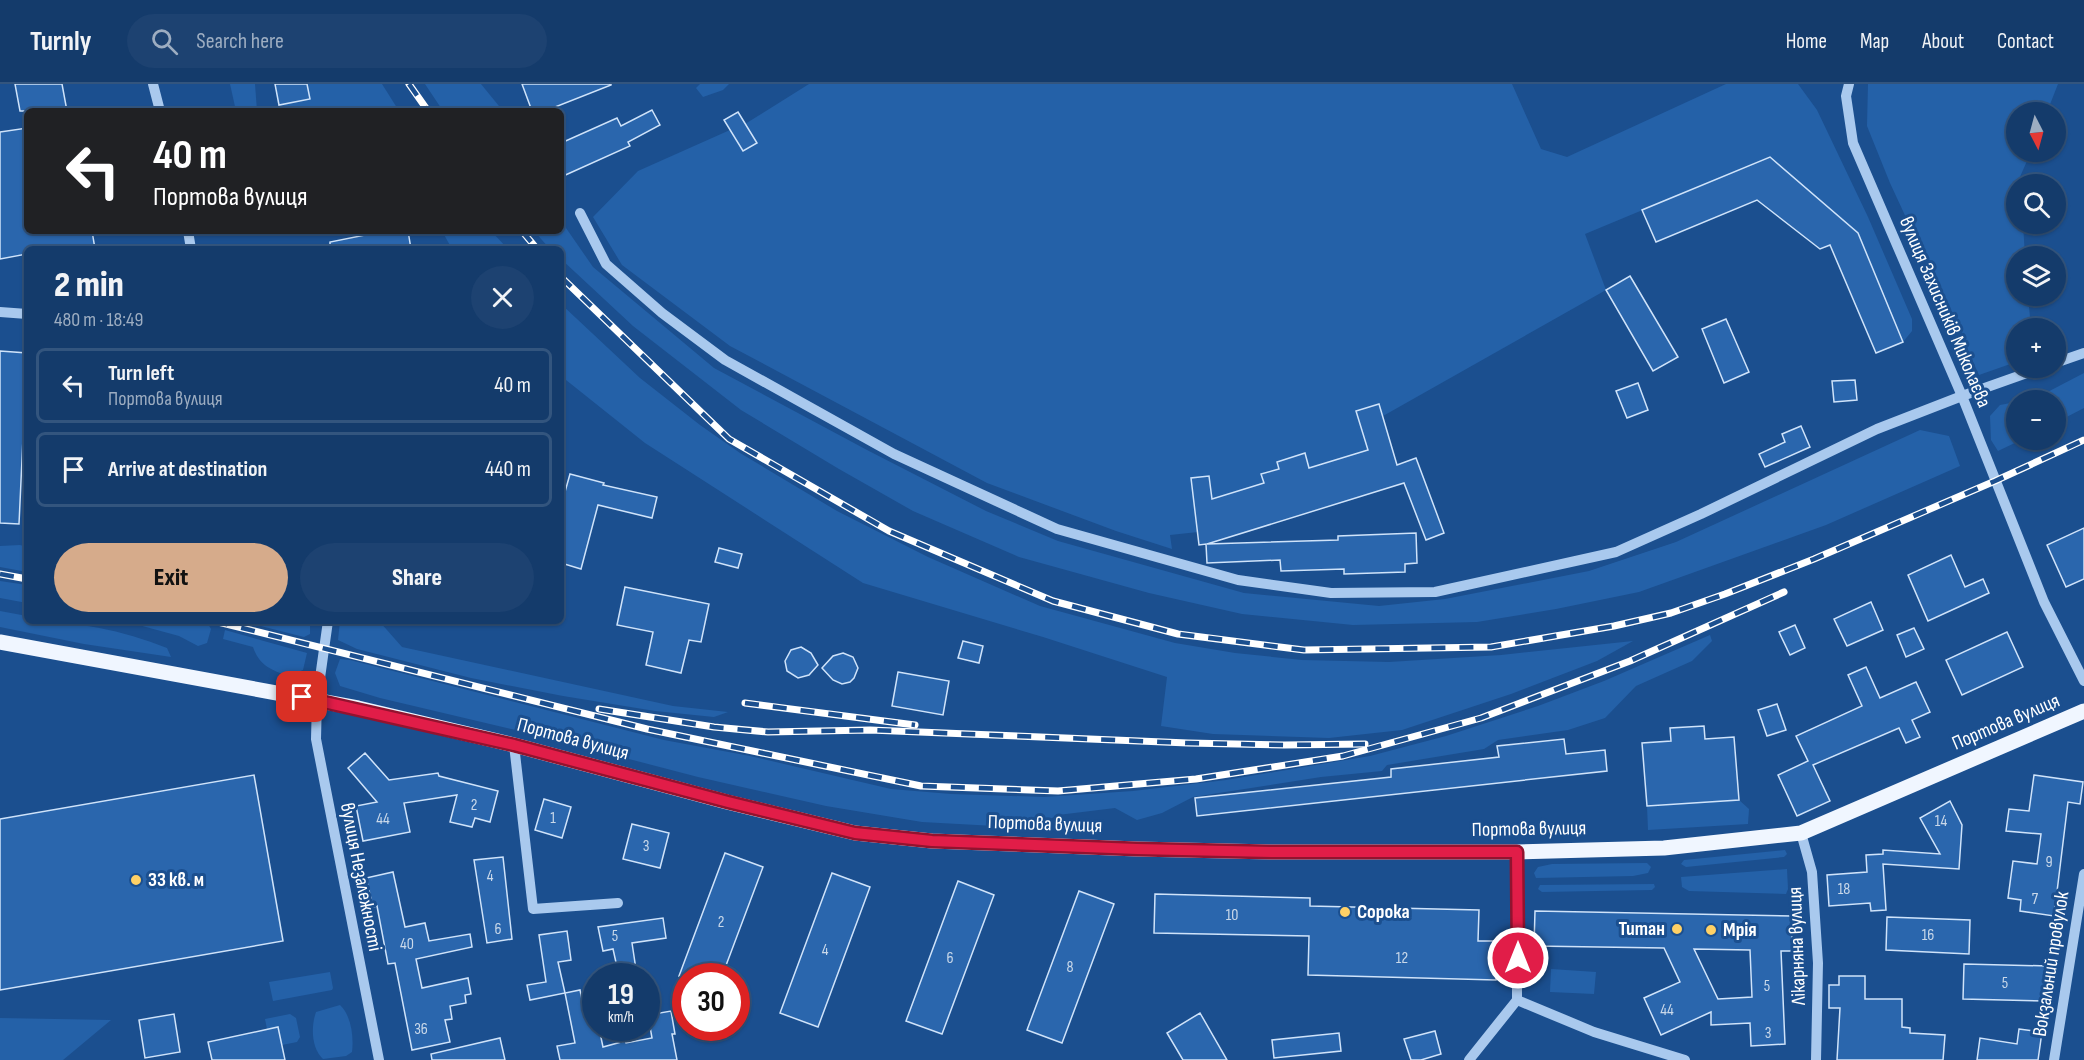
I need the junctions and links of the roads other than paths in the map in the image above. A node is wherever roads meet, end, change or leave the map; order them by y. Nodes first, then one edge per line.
1 (153, 84) edge
2 (1849, 84) edge
3 (159, 108) edge
4 (580, 213) dead end
5 (0, 312) edge
6 (24, 314) edge
7 (2084, 353) edge
8 (2066, 359) edge
9 (2013, 378) edge
10 (1962, 396) junction
11 (328, 624) edge
12 (0, 642) edge
13 (2084, 681) edge
14 (317, 699) junction
15 (2084, 711) edge
16 (514, 745) junction
17 (1801, 833) junction
18 (1517, 852) junction
19 (2084, 874) edge
20 (618, 903) dead end
21 (1516, 1000) junction
22 (379, 1060) edge
23 (1469, 1060) edge
24 (1685, 1060) edge
25 (1816, 1060) edge
26 (2054, 1060) edge

1 - 3 street
2 - 10 street, вулиця Захисників Миколаєва
4 - 10 street
5 - 6 street
7 - 8 street
9 - 10 street
10 - 13 street, вулиця Захисників Миколаєва
11 - 14 street, вулиця Незалежності
12 - 14 main road, Портова вулиця
14 - 16 main road, Портова вулиця
14 - 22 street, вулиця Незалежності
15 - 17 main road, Портова вулиця
16 - 18 main road, Портова вулиця
16 - 20 street
17 - 18 main road, Портова вулиця
17 - 25 street, Лікарняна вулиця
18 - 21 street
19 - 26 street, Вокзальний провулок
21 - 23 street
21 - 24 street

